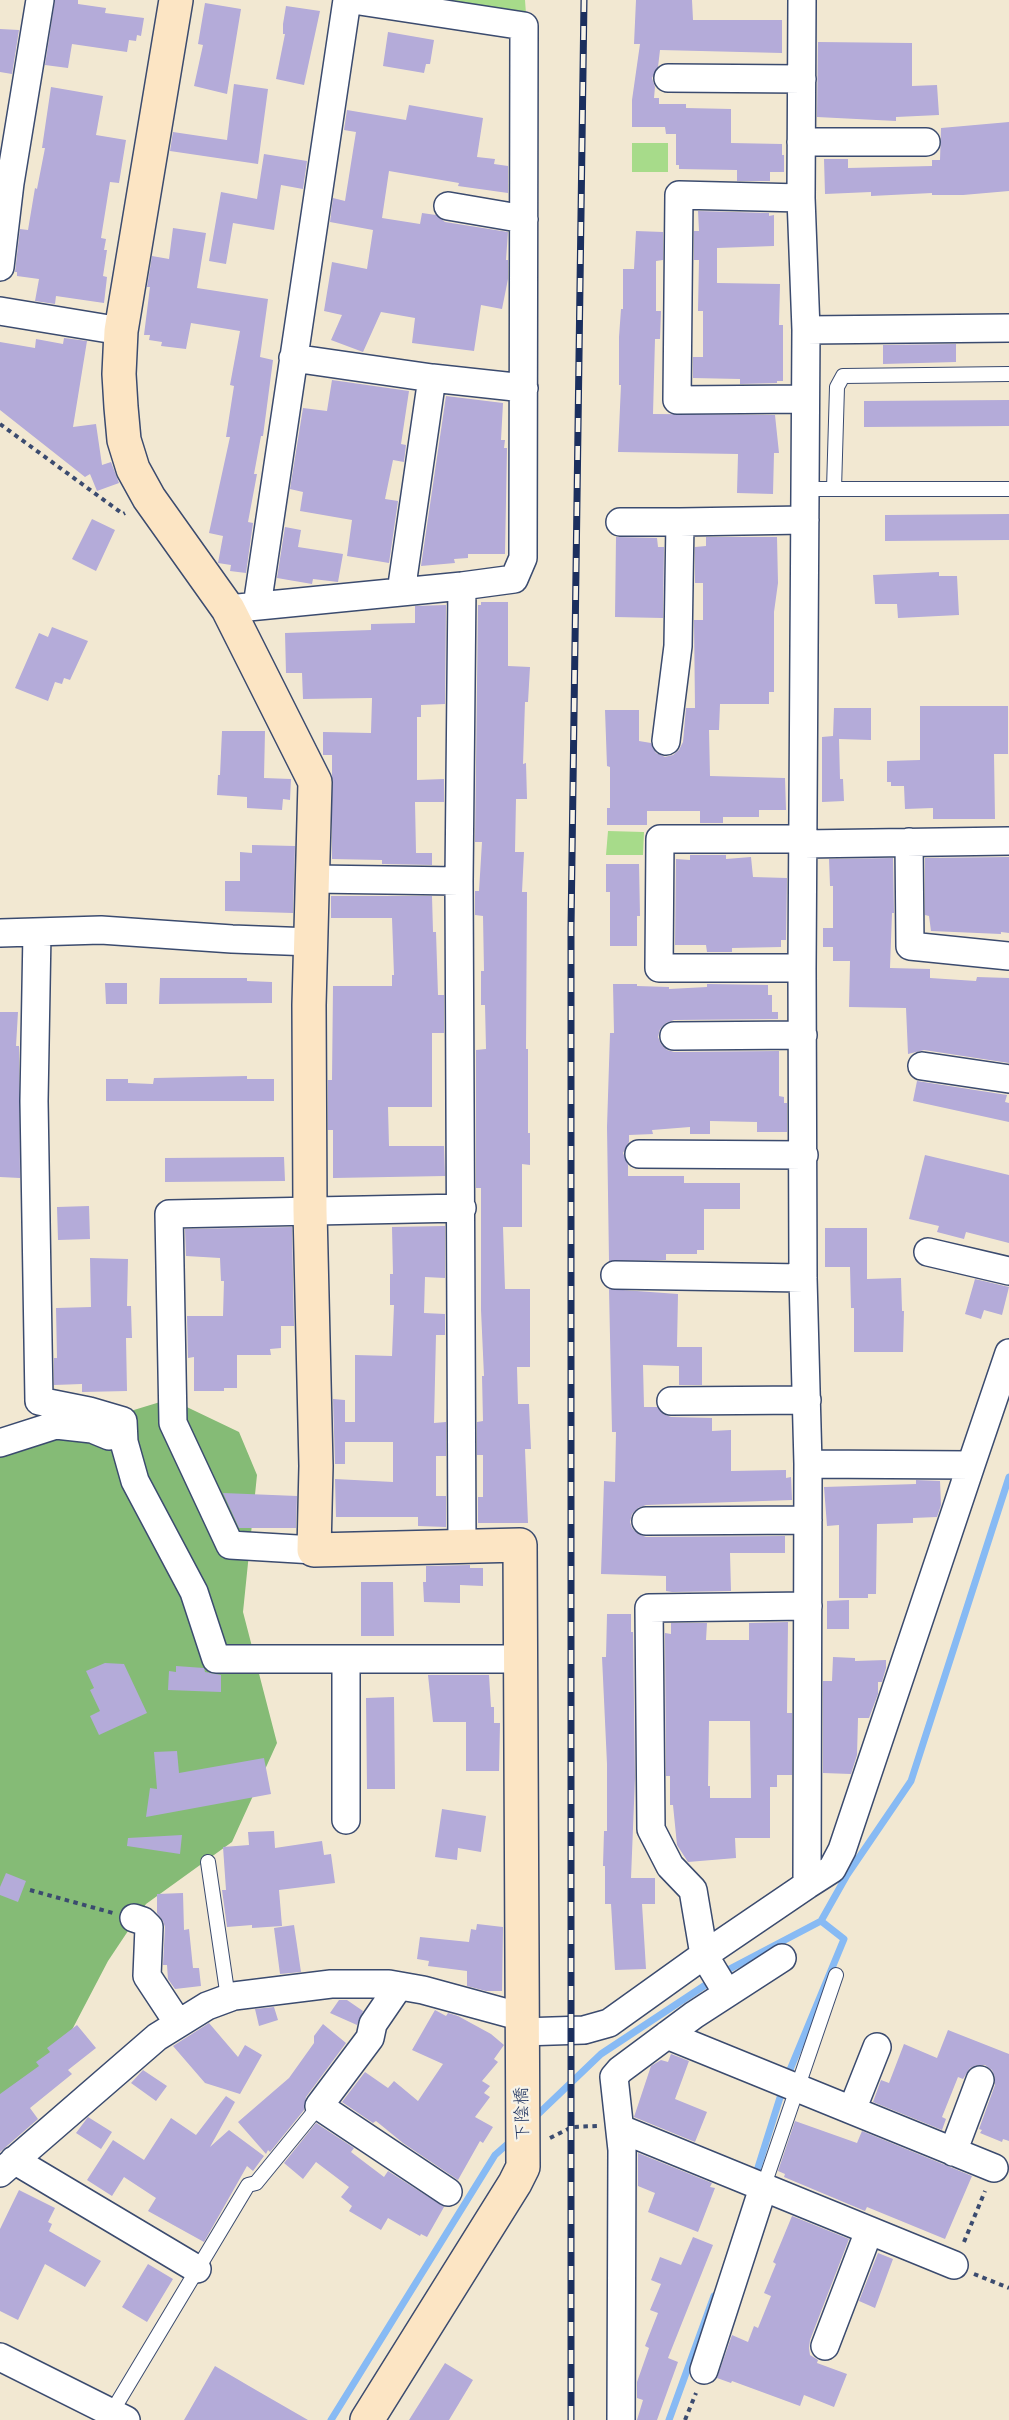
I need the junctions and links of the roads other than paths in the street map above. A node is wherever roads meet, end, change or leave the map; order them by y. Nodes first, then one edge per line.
1 (40, 0) edge
2 (176, 0) edge
3 (346, 0) edge
4 (353, 0) edge
5 (802, 0) edge
6 (668, 78) dead end
7 (802, 79) junction
8 (801, 142) junction
9 (926, 142) dead end
10 (801, 198) junction
11 (448, 206) dead end
12 (524, 219) junction
13 (0, 267) edge
14 (0, 311) edge
15 (1009, 328) edge
16 (121, 330) junction
17 (806, 330) junction
18 (293, 358) junction
19 (1009, 374) edge
20 (432, 378) junction
21 (524, 388) junction
22 (805, 399) junction
23 (805, 489) junction
24 (834, 489) junction
25 (1009, 489) edge
26 (805, 520) junction
27 (620, 522) dead end
28 (680, 522) junction
29 (462, 586) junction
30 (401, 592) junction
31 (243, 608) junction
32 (666, 741) dead end
33 (1009, 841) edge
34 (804, 842) junction
35 (909, 842) junction
36 (313, 879) junction
37 (459, 881) junction
38 (37, 932) junction
39 (0, 933) edge
40 (312, 942) junction
41 (1009, 956) edge
42 (802, 968) junction
43 (802, 1035) junction
44 (674, 1036) dead end
45 (922, 1066) dead end
46 (1009, 1079) edge
47 (639, 1154) dead end
48 (804, 1155) junction
49 (462, 1208) junction
50 (310, 1211) junction
51 (928, 1252) dead end
52 (1009, 1271) edge
53 (615, 1275) dead end
54 (803, 1278) junction
55 (1009, 1353) edge
56 (807, 1400) junction
57 (671, 1401) dead end
58 (124, 1442) junction
59 (0, 1443) edge
60 (808, 1464) junction
61 (971, 1465) junction
62 (808, 1520) junction
63 (646, 1521) dead end
64 (462, 1545) junction
65 (314, 1550) junction
66 (808, 1606) junction
67 (346, 1659) junction
68 (521, 1659) junction
69 (346, 1820) dead end
70 (208, 1862) dead end
71 (807, 1885) junction
72 (134, 1918) road end
73 (782, 1958) dead end
74 (715, 1973) junction
75 (836, 1975) dead end
76 (399, 1986) junction
77 (228, 1998) junction
78 (178, 2023) junction
79 (522, 2024) junction
80 (667, 2035) junction
81 (877, 2047) dead end
82 (980, 2080) dead end
83 (786, 2083) junction
84 (319, 2106) junction
85 (852, 2110) junction
86 (609, 2128) junction
87 (953, 2152) junction
88 (7, 2166) edge
89 (994, 2168) road end
90 (763, 2188) junction
91 (448, 2192) dead end
92 (869, 2230) junction
93 (954, 2265) road end
94 (197, 2269) junction
95 (825, 2346) dead end
96 (0, 2357) edge
97 (704, 2370) dead end
98 (115, 2418) edge
99 (367, 2420) edge
100 (621, 2420) edge

1 - 13 street
2 - 16 street
3 - 18 street
4 - 12 street
5 - 7 street
6 - 7 street
7 - 8 street
8 - 9 street
8 - 10 street
10 - 17 street
10 - 22 street
11 - 12 street
12 - 21 street
14 - 16 street
15 - 17 street
16 - 31 street
17 - 22 street
18 - 20 street
18 - 31 street
19 - 24 lane
20 - 21 street
20 - 30 street
21 - 29 street
22 - 23 street
23 - 24 lane
23 - 26 street
24 - 25 lane
26 - 28 street
26 - 34 street
27 - 28 street
28 - 32 street
29 - 30 street
29 - 37 street
30 - 31 street
31 - 36 street
33 - 35 street
34 - 35 street
34 - 42 street
34 - 42 street
35 - 41 street
36 - 37 street
36 - 40 street
37 - 49 street
38 - 39 street
38 - 40 street
38 - 58 street
40 - 50 street
42 - 43 street
43 - 44 street
43 - 48 street
45 - 46 street
47 - 48 street
48 - 54 street
49 - 50 street
49 - 64 street
50 - 65 street
50 - 65 street
51 - 52 street
53 - 54 street
54 - 56 street
55 - 61 street
56 - 57 street
56 - 60 street
58 - 59 street
58 - 67 street
60 - 61 street
60 - 62 street
61 - 71 street
62 - 63 street
62 - 66 street
64 - 65 street
64 - 68 street, 下陰橋
66 - 71 street
66 - 74 street
67 - 68 street
67 - 69 street
68 - 79 street, 下陰橋
70 - 77 lane
71 - 74 street
72 - 78 street
73 - 74 street
74 - 79 street
74 - 80 street
75 - 83 lane
76 - 77 street
76 - 79 street
76 - 84 street
77 - 78 street
78 - 88 street
79 - 99 street, 下陰橋
80 - 83 street
80 - 86 street
81 - 85 street
82 - 87 street
83 - 85 street
83 - 90 lane
84 - 91 street
84 - 94 lane
85 - 87 street
86 - 90 street
86 - 100 street
87 - 89 street
88 - 94 street
90 - 92 street
90 - 97 street
92 - 93 street
92 - 95 street
94 - 98 lane
96 - 98 street

